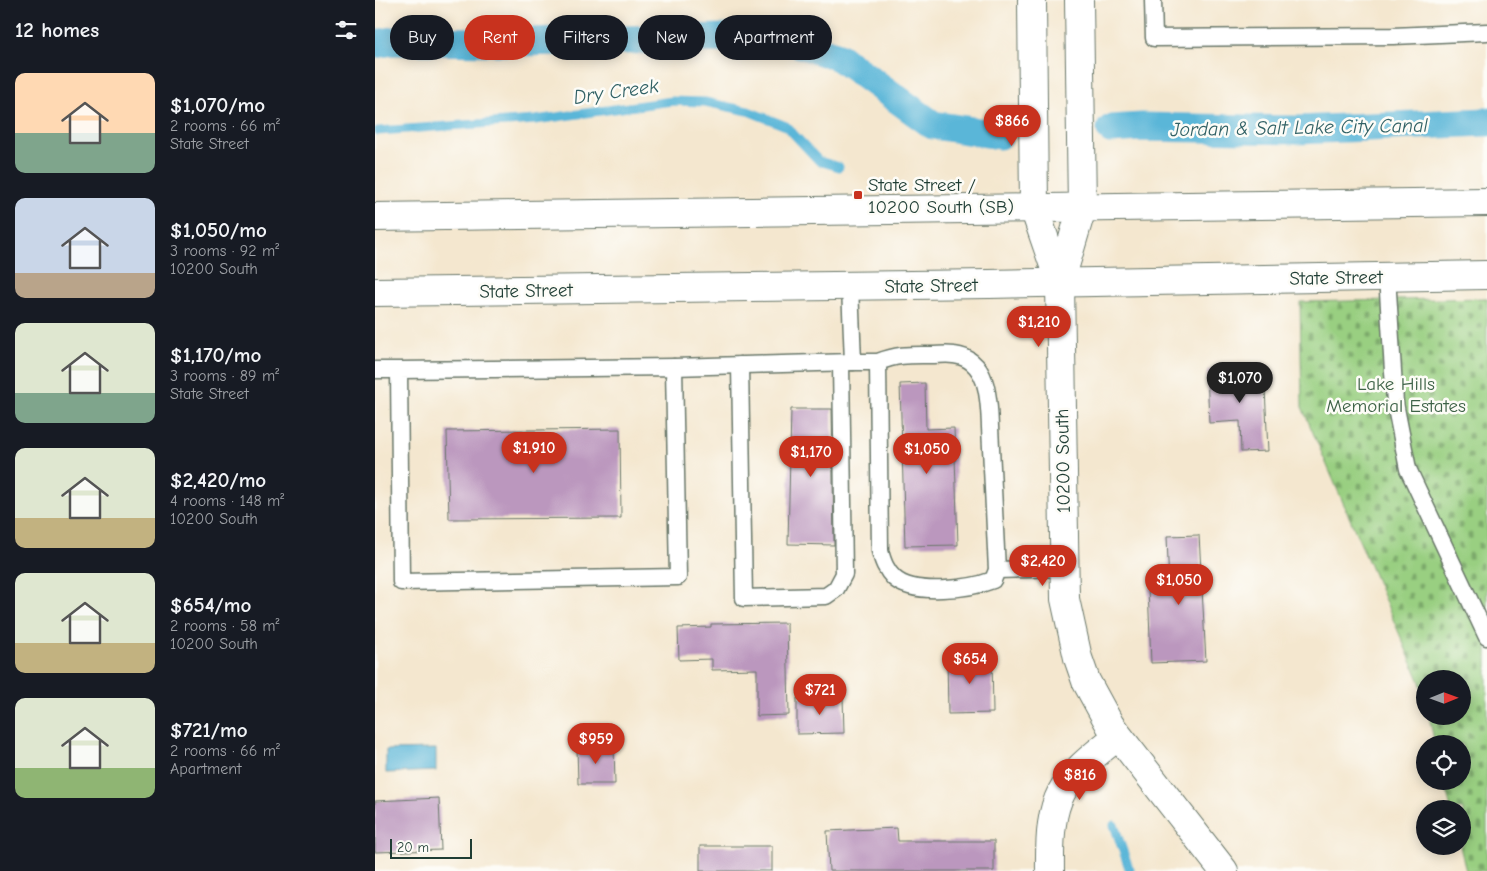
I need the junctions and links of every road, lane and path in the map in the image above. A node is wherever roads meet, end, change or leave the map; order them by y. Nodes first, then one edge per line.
1 (1032, 0) edge
2 (1079, 0) edge
3 (1153, 0) edge
4 (1487, 32) edge
5 (1487, 202) edge
6 (1034, 208) junction
7 (1082, 208) junction
8 (375, 217) edge
9 (1487, 275) edge
10 (1387, 276) junction
11 (1059, 283) junction
12 (850, 286) junction
13 (375, 292) edge
14 (878, 362) junction
15 (847, 363) junction
16 (740, 365) junction
17 (674, 366) junction
18 (375, 370) edge
19 (399, 370) junction
20 (1064, 568) junction
21 (997, 570) junction
22 (1487, 637) edge
23 (1118, 736) junction
24 (1050, 871) edge
25 (1224, 871) edge

1 - 6 main road, 10200 South
2 - 7 main road, 10200 South
3 - 4 lane
5 - 7 main road
6 - 7 main road
6 - 8 main road
6 - 11 main road, 10200 South
7 - 11 main road, 10200 South
9 - 10 main road, State Street
10 - 11 main road, State Street
10 - 22 lane
11 - 12 main road, State Street
11 - 20 main road, 10200 South
12 - 13 main road, State Street
12 - 15 lane
14 - 15 lane
14 - 21 lane
14 - 21 lane
15 - 16 lane
15 - 16 lane
16 - 17 lane
17 - 19 lane
17 - 19 lane
18 - 19 lane
20 - 21 lane
20 - 23 main road, 10200 South
23 - 24 main road
23 - 25 main road, 10200 South

